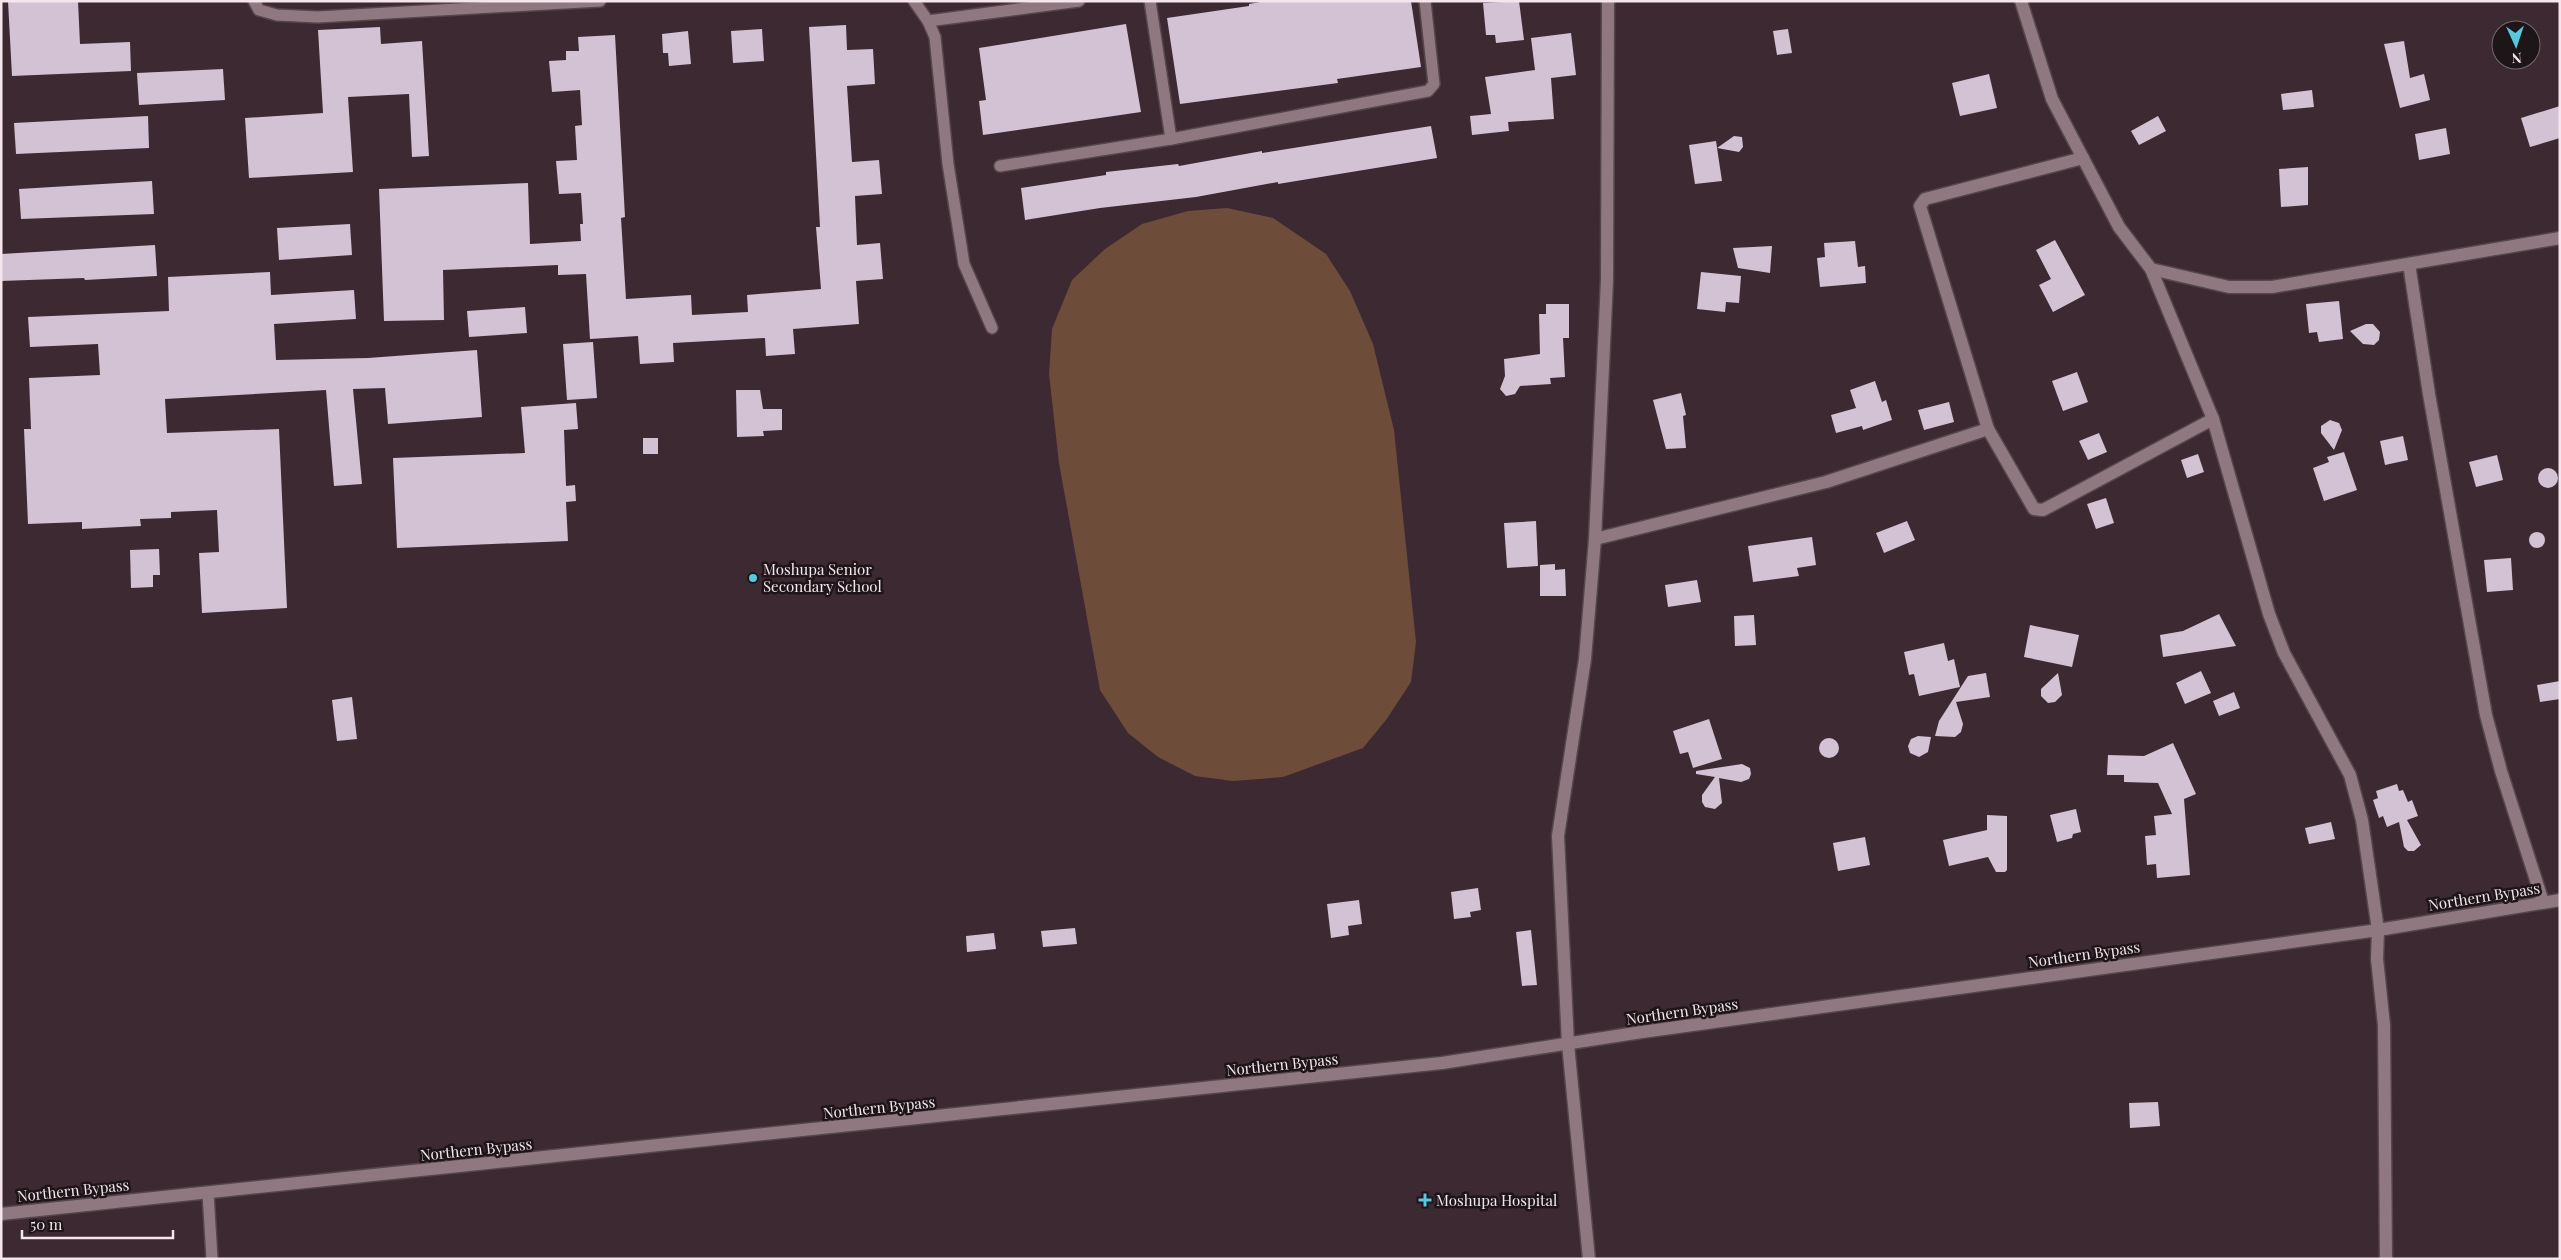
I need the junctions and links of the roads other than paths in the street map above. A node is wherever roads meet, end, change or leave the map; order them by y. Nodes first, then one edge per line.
1 (254, 1) edge
2 (600, 1) edge
3 (914, 1) edge
4 (1079, 1) edge
5 (1150, 1) edge
6 (1425, 1) edge
7 (1608, 1) edge
8 (2021, 1) edge
9 (928, 21) junction
10 (1171, 138) junction
11 (2083, 158) junction
12 (1000, 166) dead end
13 (2560, 238) edge
14 (2409, 264) junction
15 (2151, 269) junction
16 (992, 328) dead end
17 (2213, 419) junction
18 (1988, 429) junction
19 (1595, 539) junction
20 (2560, 900) edge
21 (2543, 902) junction
22 (2378, 930) junction
23 (1568, 1044) junction
24 (208, 1193) junction
25 (1, 1214) edge
26 (212, 1259) edge
27 (1589, 1259) edge
28 (2386, 1259) edge

1 - 2 lane
3 - 9 lane
4 - 9 lane
5 - 10 lane
6 - 10 lane
7 - 19 street
8 - 11 street
9 - 16 lane
10 - 12 lane
11 - 15 street
11 - 18 street
13 - 14 street
14 - 15 street
14 - 21 street
15 - 17 street
17 - 18 street
17 - 22 street
18 - 19 street
19 - 23 street
20 - 21 street, Northern Bypass
21 - 22 street, Northern Bypass
22 - 23 street, Northern Bypass
22 - 28 street
23 - 24 street, Northern Bypass
23 - 27 street
24 - 25 street, Northern Bypass
24 - 26 lane

